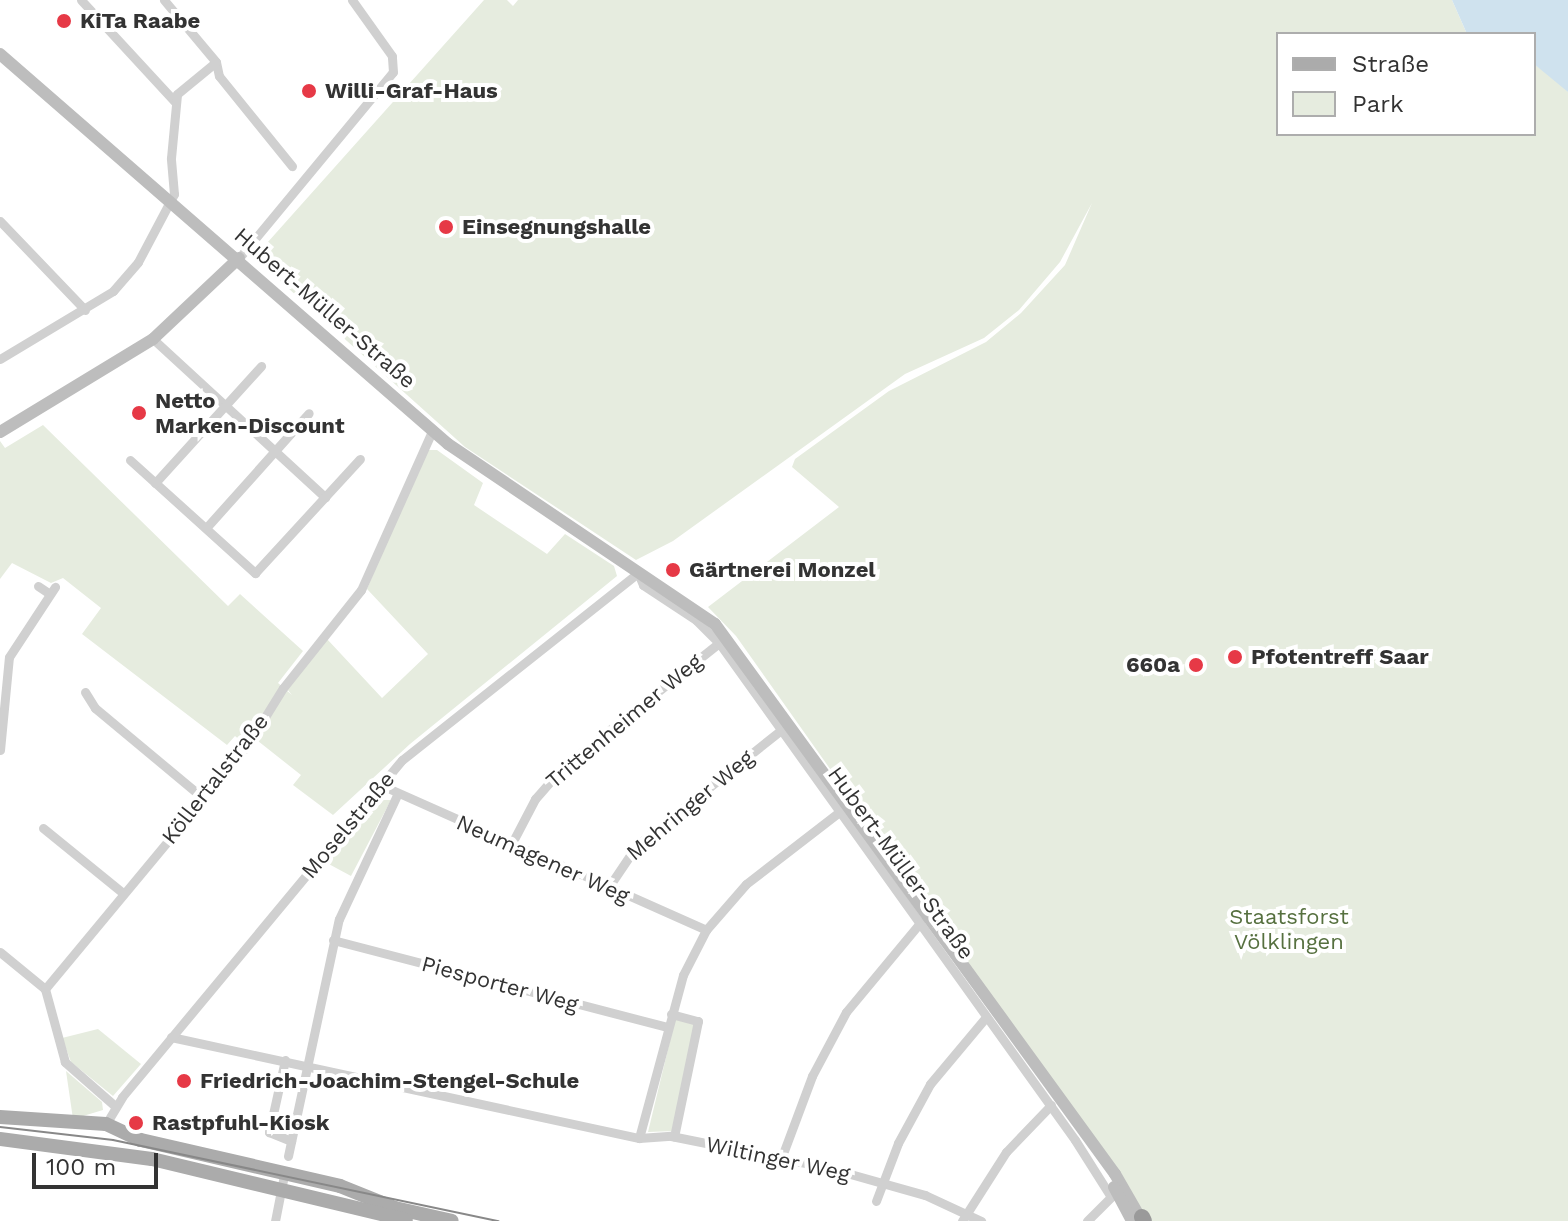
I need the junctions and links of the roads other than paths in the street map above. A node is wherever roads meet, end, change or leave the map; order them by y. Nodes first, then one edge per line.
1 (81, 0) edge
2 (164, 0) edge
3 (352, 0) edge
4 (0, 54) edge
5 (216, 62) junction
6 (175, 102) junction
7 (292, 166) dead end
8 (171, 200) junction
9 (0, 221) edge
10 (239, 258) junction
11 (85, 310) junction
12 (153, 339) junction
13 (0, 359) edge
14 (261, 366) dead end
15 (223, 408) junction
16 (309, 413) dead end
17 (432, 431) junction
18 (0, 432) edge
19 (273, 452) junction
20 (360, 459) dead end
21 (130, 460) dead end
22 (155, 483) junction
23 (325, 497) junction
24 (206, 528) junction
25 (638, 573) junction
26 (38, 586) dead end
27 (719, 643) junction
28 (85, 692) dead end
29 (781, 730) junction
30 (0, 750) edge
31 (381, 785) junction
32 (397, 795) junction
33 (203, 798) junction
34 (839, 812) junction
35 (43, 828) dead end
36 (511, 845) junction
37 (608, 888) junction
38 (123, 893) junction
39 (920, 923) junction
40 (706, 930) junction
41 (333, 940) junction
42 (0, 952) edge
43 (45, 989) junction
44 (671, 1014) junction
45 (986, 1017) junction
46 (668, 1027) junction
47 (171, 1037) junction
48 (285, 1060) junction
49 (306, 1065) junction
50 (1051, 1105) junction
51 (115, 1106) junction
52 (0, 1117) edge
53 (110, 1126) junction
54 (1084, 1136) junction
55 (674, 1137) junction
56 (639, 1138) junction
57 (0, 1139) edge
58 (291, 1141) junction
59 (83, 1146) junction
60 (288, 1156) dead end
61 (781, 1159) junction
62 (284, 1175) junction
63 (882, 1182) junction
64 (280, 1192) junction
65 (1114, 1194) junction
66 (375, 1200) junction
67 (876, 1201) dead end
68 (336, 1203) junction
69 (964, 1217) edge
70 (1140, 1220) edge
71 (275, 1221) edge
72 (410, 1221) edge
73 (452, 1221) edge
74 (981, 1221) edge
75 (1087, 1221) edge

1 - 6 street
2 - 5 street
3 - 10 street
4 - 8 main road, Hubert-Müller-Straße
5 - 6 street
5 - 7 street
6 - 8 street
8 - 10 main road, Hubert-Müller-Straße
8 - 11 street
9 - 11 street
10 - 12 main road
10 - 17 main road, Hubert-Müller-Straße
11 - 13 street
12 - 15 street
12 - 18 main road
14 - 15 street
15 - 19 street
15 - 22 street
16 - 19 street
17 - 25 main road, Hubert-Müller-Straße
17 - 33 street, Köllertalstraße
19 - 23 street
19 - 24 street
20 - 23 street
21 - 22 street
22 - 24 street
23 - 24 street
25 - 27 street, Hubert-Müller-Straße
25 - 31 street, Moselstraße
25 - 54 main road, Hubert-Müller-Straße
26 - 30 street
27 - 29 street, Hubert-Müller-Straße
27 - 36 street, Trittenheimer Weg
28 - 33 street
29 - 34 street, Hubert-Müller-Straße
29 - 37 street, Mehringer Weg
31 - 32 street, Neumagener Weg
31 - 47 street, Moselstraße
32 - 36 street, Neumagener Weg
32 - 41 street
33 - 38 street, Köllertalstraße
34 - 39 street, Hubert-Müller-Straße
34 - 40 street
35 - 38 street
36 - 37 street, Neumagener Weg
37 - 40 street, Neumagener Weg
38 - 43 street, Köllertalstraße
39 - 45 street, Hubert-Müller-Straße
39 - 61 street
40 - 44 street
41 - 46 street, Piesporter Weg
41 - 49 street
42 - 43 street
43 - 51 street
44 - 46 street
44 - 55 street
45 - 50 street, Hubert-Müller-Straße
45 - 63 street
46 - 56 street
47 - 48 street, Wiltinger Weg
47 - 51 street, Moselstraße
48 - 49 street, Wiltinger Weg
48 - 58 street
49 - 56 street, Wiltinger Weg
49 - 58 street
50 - 65 street, Hubert-Müller-Straße
50 - 69 street
51 - 53 street, Moselstraße
52 - 53 main road
53 - 59 main road
53 - 62 main road
54 - 65 main road, Hubert-Müller-Straße
54 - 70 main road, Hubert-Müller-Straße
55 - 56 street, Wiltinger Weg
55 - 61 street, Wiltinger Weg
57 - 59 main road
58 - 60 street
59 - 64 main road
61 - 63 street, Wiltinger Weg
62 - 64 street
62 - 66 main road
63 - 67 street, Wiltinger Weg
63 - 69 street, Wiltinger Weg
64 - 68 main road
64 - 71 street
65 - 70 main road, Hubert-Müller-Straße
65 - 75 street
66 - 68 main road
66 - 73 main road
68 - 72 main road
69 - 74 street, Wiltinger Weg

